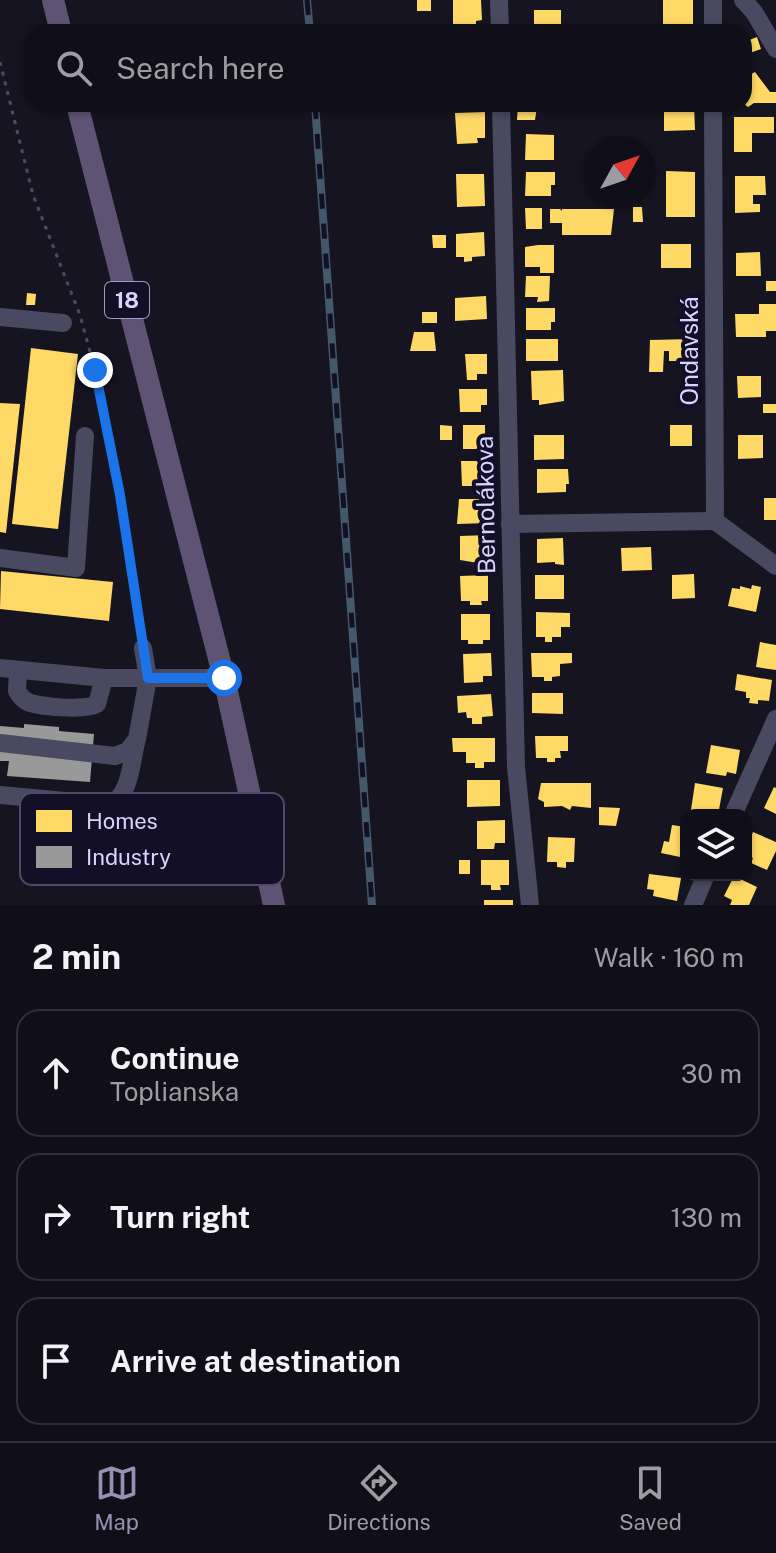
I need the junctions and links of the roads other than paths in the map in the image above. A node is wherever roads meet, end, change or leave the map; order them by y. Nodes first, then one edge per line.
1 (53, 0) edge
2 (499, 0) edge
3 (713, 0) edge
4 (743, 0) edge
5 (59, 24) edge
6 (500, 24) edge
7 (713, 24) edge
8 (776, 49) edge
9 (79, 112) edge
10 (501, 112) edge
11 (713, 112) edge
12 (0, 317) edge
13 (63, 323) dead end
14 (85, 436) dead end
15 (715, 521) junction
16 (510, 524) junction
17 (0, 558) edge
18 (776, 566) edge
19 (143, 648) road end
20 (9, 670) edge
21 (104, 678) junction
22 (148, 678) junction
23 (224, 678) junction
24 (776, 719) edge
25 (137, 739) junction
26 (0, 743) edge
27 (124, 793) edge
28 (249, 793) edge
29 (0, 795) edge
30 (20, 797) edge
31 (736, 809) edge
32 (703, 881) edge
33 (270, 885) edge
34 (274, 905) edge
35 (530, 905) edge
36 (693, 905) edge

1 - 5 main road
2 - 6 street
3 - 7 street
4 - 8 street
9 - 23 main road, 18
10 - 16 street, Bernolákova
11 - 15 street, Ondavská
12 - 13 street
14 - 17 street
15 - 16 street
15 - 18 street
16 - 35 street, Bernolákova
19 - 22 street
20 - 21 street
20 - 21 street
21 - 22 street
22 - 23 street
22 - 25 street
23 - 28 main road, 18
24 - 31 street
25 - 26 street
25 - 27 street
29 - 30 street
32 - 36 street
33 - 34 main road, 18

